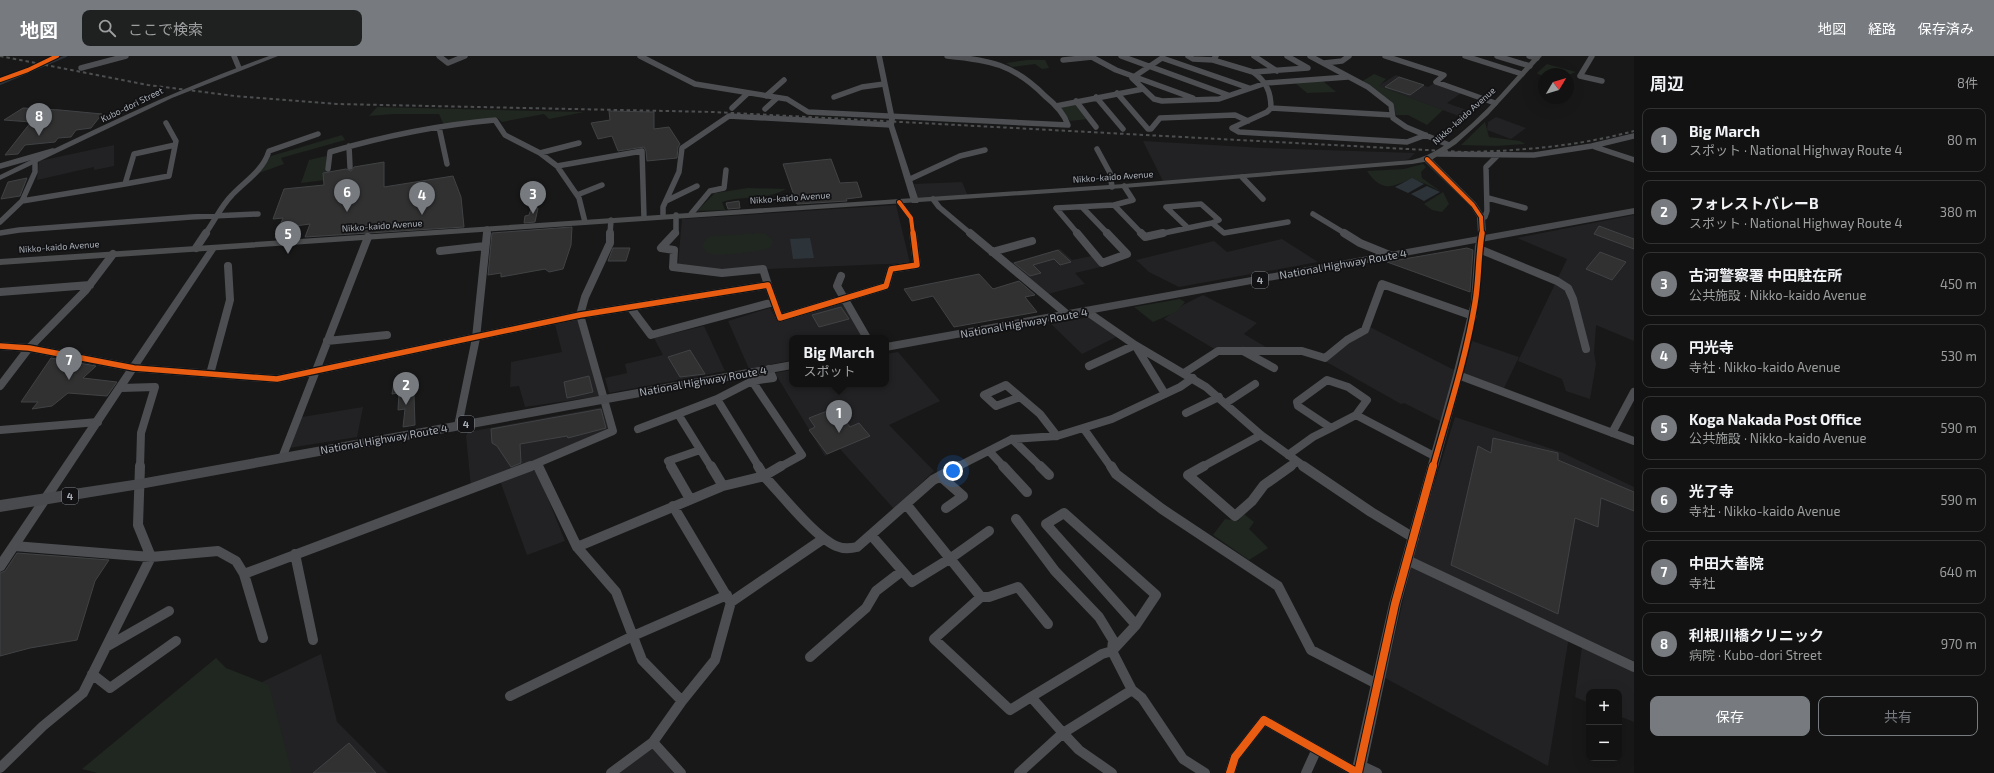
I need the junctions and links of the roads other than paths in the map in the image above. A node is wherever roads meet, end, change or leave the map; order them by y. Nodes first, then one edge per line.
1 (126, 56) edge
2 (234, 56) edge
3 (275, 56) edge
4 (439, 56) edge
5 (465, 56) edge
6 (640, 56) edge
7 (879, 56) edge
8 (885, 56) edge
9 (947, 56) edge
10 (1121, 56) edge
11 (1188, 56) edge
12 (1254, 56) edge
13 (1287, 56) edge
14 (1310, 56) edge
15 (1349, 56) edge
16 (1385, 56) edge
17 (1465, 56) edge
18 (1497, 56) edge
19 (1592, 56) edge
20 (965, 57) edge
21 (1091, 57) edge
22 (1535, 57) edge
23 (1214, 58) edge
24 (1063, 60) dead end
25 (1324, 63) junction
26 (1530, 66) junction
27 (1148, 67) junction
28 (81, 68) dead end
29 (239, 68) junction
30 (1277, 71) junction
31 (1252, 72) junction
32 (1522, 74) junction
33 (1133, 76) junction
34 (1348, 77) junction
35 (784, 80) dead end
36 (1602, 81) dead end
37 (1266, 83) junction
38 (884, 84) junction
39 (1249, 88) junction
40 (1143, 89) junction
41 (748, 93) junction
42 (1117, 93) junction
43 (1228, 95) junction
44 (766, 96) junction
45 (1096, 97) junction
46 (777, 98) junction
47 (834, 98) dead end
48 (1198, 99) junction
49 (1076, 101) junction
50 (1495, 103) junction
51 (1056, 106) junction
52 (732, 108) dead end
53 (1271, 108) junction
54 (765, 109) dead end
55 (1392, 115) junction
56 (891, 116) junction
57 (1248, 121) junction
58 (166, 123) dead end
59 (891, 125) junction
60 (440, 127) junction
61 (1096, 127) dead end
62 (1123, 129) dead end
63 (318, 134) dead end
64 (1426, 136) junction
65 (1634, 136) edge
66 (579, 142) dead end
67 (175, 145) junction
68 (1449, 145) junction
69 (349, 146) junction
70 (1594, 146) junction
71 (1097, 149) dead end
72 (56, 150) junction
73 (985, 150) dead end
74 (540, 153) junction
75 (1438, 154) junction
76 (1498, 154) junction
77 (1427, 159) junction
78 (1634, 160) edge
79 (35, 161) junction
80 (447, 164) dead end
81 (0, 166) edge
82 (350, 166) dead end
83 (557, 166) junction
84 (328, 169) dead end
85 (726, 170) dead end
86 (1242, 177) junction
87 (0, 178) edge
88 (908, 180) junction
89 (125, 184) junction
90 (602, 185) dead end
91 (697, 186) dead end
92 (1124, 186) junction
93 (1112, 187) junction
94 (577, 195) junction
95 (1488, 198) junction
96 (934, 199) junction
97 (1263, 199) dead end
98 (22, 201) junction
99 (666, 201) junction
100 (915, 201) junction
101 (899, 202) junction
102 (1114, 204) junction
103 (1082, 207) junction
104 (1525, 208) dead end
105 (1634, 211) edge
106 (258, 214) dead end
107 (691, 214) junction
108 (1313, 214) dead end
109 (218, 215) junction
110 (676, 215) junction
111 (663, 216) junction
112 (1481, 217) junction
113 (644, 218) junction
114 (611, 220) junction
115 (0, 222) edge
116 (585, 222) junction
117 (1288, 222) dead end
118 (1212, 223) junction
119 (1187, 227) junction
120 (487, 229) junction
121 (0, 233) edge
122 (368, 237) junction
123 (1032, 241) dead end
124 (1480, 244) junction
125 (485, 246) junction
126 (214, 247) junction
127 (196, 248) junction
128 (440, 251) dead end
129 (992, 252) junction
130 (113, 254) junction
131 (1392, 256) junction
132 (0, 262) edge
133 (228, 266) dead end
134 (841, 276) dead end
135 (90, 285) junction
136 (768, 285) junction
137 (0, 292) edge
138 (843, 299) junction
139 (774, 302) junction
140 (630, 307) junction
141 (1086, 312) junction
142 (580, 315) junction
143 (1068, 315) junction
144 (1473, 316) junction
145 (387, 335) dead end
146 (865, 335) edge
147 (476, 338) junction
148 (327, 341) junction
149 (1135, 345) junction
150 (0, 346) edge
151 (889, 346) edge
152 (29, 348) junction
153 (1586, 349) dead end
154 (1242, 350) junction
155 (789, 365) edge
156 (1089, 366) dead end
157 (134, 368) junction
158 (1274, 368) dead end
159 (769, 369) junction
160 (315, 372) junction
161 (1184, 373) junction
162 (210, 374) junction
163 (1458, 375) junction
164 (1193, 378) junction
165 (752, 381) junction
166 (1255, 384) dead end
167 (0, 386) edge
168 (121, 388) junction
169 (1634, 392) edge
170 (1165, 394) junction
171 (1020, 397) dead end
172 (1219, 397) junction
173 (604, 399) junction
174 (717, 399) junction
175 (1226, 403) junction
176 (1186, 413) dead end
177 (678, 414) junction
178 (1356, 415) junction
179 (98, 422) junction
180 (458, 426) junction
181 (1331, 428) junction
182 (638, 429) dead end
183 (1084, 429) junction
184 (0, 430) edge
185 (1612, 433) junction
186 (1260, 434) junction
187 (1057, 436) junction
188 (1012, 439) junction
189 (1634, 441) edge
190 (700, 450) junction
191 (989, 451) junction
192 (1288, 455) junction
193 (1436, 457) junction
194 (282, 458) junction
195 (1296, 462) junction
196 (538, 464) junction
197 (1049, 475) dead end
198 (764, 476) junction
199 (940, 476) junction
200 (140, 484) junction
201 (723, 486) junction
202 (1027, 492) dead end
203 (690, 499) junction
204 (45, 500) junction
205 (906, 504) junction
206 (0, 506) edge
207 (673, 506) junction
208 (946, 508) dead end
209 (1016, 519) dead end
210 (989, 531) dead end
211 (872, 535) junction
212 (1414, 538) junction
213 (823, 539) junction
214 (14, 546) junction
215 (578, 547) junction
216 (295, 554) junction
217 (151, 556) junction
218 (951, 558) junction
219 (1407, 560) junction
220 (0, 567) edge
221 (902, 571) junction
222 (244, 574) junction
223 (981, 597) junction
224 (729, 599) junction
225 (168, 611) dead end
226 (1048, 624) dead end
227 (1136, 625) junction
228 (633, 636) junction
229 (263, 638) dead end
230 (313, 640) dead end
231 (176, 641) dead end
232 (106, 647) junction
233 (1112, 652) junction
234 (810, 657) dead end
235 (1634, 667) edge
236 (92, 674) junction
237 (1377, 684) junction
238 (1132, 690) junction
239 (510, 696) dead end
240 (1031, 697) junction
241 (682, 701) junction
242 (1063, 733) junction
243 (653, 742) junction
244 (1316, 751) junction
245 (0, 768) edge
246 (1359, 769) edge
247 (610, 773) edge
248 (681, 773) edge
249 (1019, 773) edge
250 (1112, 773) edge
251 (1205, 773) edge
252 (1230, 773) edge
253 (1306, 773) edge
254 (1377, 773) edge

1 - 28 street
2 - 29 street
3 - 29 street, Kubo-dori Street
4 - 5 street
6 - 41 street
7 - 8 street
7 - 38 street
9 - 20 street
10 - 27 street
11 - 23 street
12 - 30 street
13 - 30 street
14 - 25 street
15 - 25 street
16 - 50 street
17 - 32 street
18 - 26 street
19 - 36 street
20 - 51 street
21 - 24 street
21 - 33 street
22 - 26 main road, Nikko-kaido Avenue
23 - 31 street
25 - 34 street
26 - 32 main road, Nikko-kaido Avenue
27 - 33 street
27 - 39 street
27 - 43 street
29 - 72 street, Kubo-dori Street
30 - 31 street
31 - 37 street
32 - 50 main road, Nikko-kaido Avenue
33 - 40 street
33 - 48 street
34 - 37 street
34 - 55 street
35 - 44 street
37 - 39 street
37 - 53 street
38 - 47 street
38 - 56 street
39 - 43 street
40 - 42 street
40 - 48 street
41 - 44 street
41 - 52 street
42 - 45 street
42 - 57 street
43 - 48 street
44 - 46 street
45 - 49 street
45 - 62 street
46 - 54 street
46 - 56 street
49 - 51 street
49 - 61 street
50 - 68 main road, Nikko-kaido Avenue
51 - 56 street
53 - 55 street
53 - 57 street
55 - 64 street
56 - 59 street
57 - 64 street
58 - 67 street
59 - 88 street
59 - 99 street
60 - 69 street
60 - 74 street
60 - 80 street
63 - 109 street
64 - 68 street
65 - 70 street
66 - 74 street
67 - 89 street
67 - 89 street
68 - 75 main road, Nikko-kaido Avenue
69 - 82 street
69 - 84 street
70 - 76 street
70 - 78 street
71 - 93 street
72 - 79 street, Kubo-dori Street
72 - 81 street
73 - 88 street
74 - 83 street
75 - 76 street
75 - 77 main road, Nikko-kaido Avenue
76 - 95 street
77 - 86 main road, Nikko-kaido Avenue
77 - 112 street
79 - 87 street, Kubo-dori Street
79 - 98 street
83 - 94 street
83 - 113 street
85 - 107 street
86 - 92 main road, Nikko-kaido Avenue
86 - 97 street
88 - 100 street
89 - 98 street
90 - 94 street
91 - 99 street
92 - 93 main road, Nikko-kaido Avenue
92 - 102 street
93 - 96 main road, Nikko-kaido Avenue
94 - 116 street
95 - 104 street
95 - 112 street
96 - 100 main road, Nikko-kaido Avenue
96 - 129 street
98 - 115 street
99 - 111 street
100 - 101 main road, Nikko-kaido Avenue
101 - 107 main road, Nikko-kaido Avenue
101 - 138 street
102 - 103 street
102 - 119 street
103 - 103 street
105 - 124 highway, National Highway Route 4 / 4
106 - 109 street
107 - 110 main road, Nikko-kaido Avenue
108 - 131 street
109 - 121 street
109 - 127 street
110 - 111 main road, Nikko-kaido Avenue
110 - 136 street
111 - 113 main road, Nikko-kaido Avenue
112 - 124 street
113 - 114 main road, Nikko-kaido Avenue
114 - 116 main road, Nikko-kaido Avenue
114 - 142 street
116 - 120 main road, Nikko-kaido Avenue
117 - 118 street
118 - 119 street
118 - 119 street
120 - 122 main road, Nikko-kaido Avenue
120 - 125 street
122 - 126 main road, Nikko-kaido Avenue
122 - 148 street
123 - 129 street
124 - 131 highway, National Highway Route 4 / 4
124 - 144 street
124 - 153 street
125 - 128 street
125 - 147 street
126 - 127 main road, Nikko-kaido Avenue
126 - 157 street
127 - 130 main road, Nikko-kaido Avenue
129 - 143 street
130 - 132 main road, Nikko-kaido Avenue
130 - 135 street
131 - 141 highway, National Highway Route 4 / 4
133 - 162 street
134 - 138 street
135 - 137 street
135 - 152 street
136 - 139 street
136 - 140 street
138 - 139 street
138 - 146 street
139 - 140 street
140 - 142 street
141 - 143 highway, National Highway Route 4 / 4
141 - 149 street
142 - 147 street
142 - 173 street
143 - 151 highway, National Highway Route 4 / 4
144 - 154 street
144 - 163 street
145 - 148 street
147 - 160 street
147 - 180 street
148 - 160 street
149 - 156 street
149 - 161 street
149 - 170 street
150 - 152 street
152 - 157 street
152 - 167 street
154 - 158 street
154 - 161 street
155 - 159 highway, National Highway Route 4 / 4
157 - 162 street
157 - 168 street
159 - 165 street
159 - 173 highway, National Highway Route 4 / 4
160 - 162 street
160 - 194 street
161 - 164 street
163 - 185 street
163 - 193 street
164 - 170 street
164 - 172 street
165 - 174 street
165 - 198 street
166 - 175 street
168 - 179 street
168 - 200 street
169 - 185 street
170 - 183 street
171 - 187 street
172 - 175 street
172 - 176 street
173 - 180 highway, National Highway Route 4 / 4
173 - 196 street
174 - 177 street
174 - 198 street
175 - 186 street
177 - 182 street
177 - 190 street
178 - 181 street
178 - 181 street
178 - 193 street
179 - 184 street
179 - 204 street
180 - 194 highway, National Highway Route 4 / 4
181 - 192 street
183 - 187 street
183 - 237 street
185 - 189 street
186 - 192 street
186 - 195 street
187 - 188 street
188 - 191 street
188 - 197 street
190 - 201 street
190 - 203 street
191 - 199 street
191 - 202 street
192 - 195 street
193 - 212 street
194 - 200 highway, National Highway Route 4 / 4
195 - 212 street
196 - 215 street
196 - 216 street
198 - 201 street
198 - 213 street
199 - 205 street
199 - 208 street
200 - 204 highway, National Highway Route 4 / 4
200 - 217 street
201 - 203 street
203 - 207 street
204 - 206 highway, National Highway Route 4 / 4
204 - 214 street
205 - 211 street
205 - 218 street
207 - 215 street
207 - 224 street
209 - 233 street
210 - 218 street
211 - 213 street
211 - 221 street
212 - 219 street
213 - 224 street
214 - 217 street
214 - 220 street
215 - 228 street
216 - 222 street
216 - 230 street
217 - 222 street
217 - 232 street
218 - 221 street
218 - 223 street
219 - 235 street
219 - 237 street
221 - 234 street
222 - 229 street
223 - 226 street
223 - 240 street
224 - 228 street
224 - 241 street
225 - 232 street
227 - 227 street
227 - 233 street
228 - 239 street
228 - 241 street
231 - 236 street
232 - 236 street
233 - 238 street
233 - 240 street
236 - 245 street
237 - 246 street
238 - 242 street
238 - 251 street
240 - 242 street
241 - 243 street
242 - 249 street
242 - 250 street
243 - 247 street
243 - 248 street
244 - 246 street
244 - 252 street
244 - 253 street
246 - 254 street

